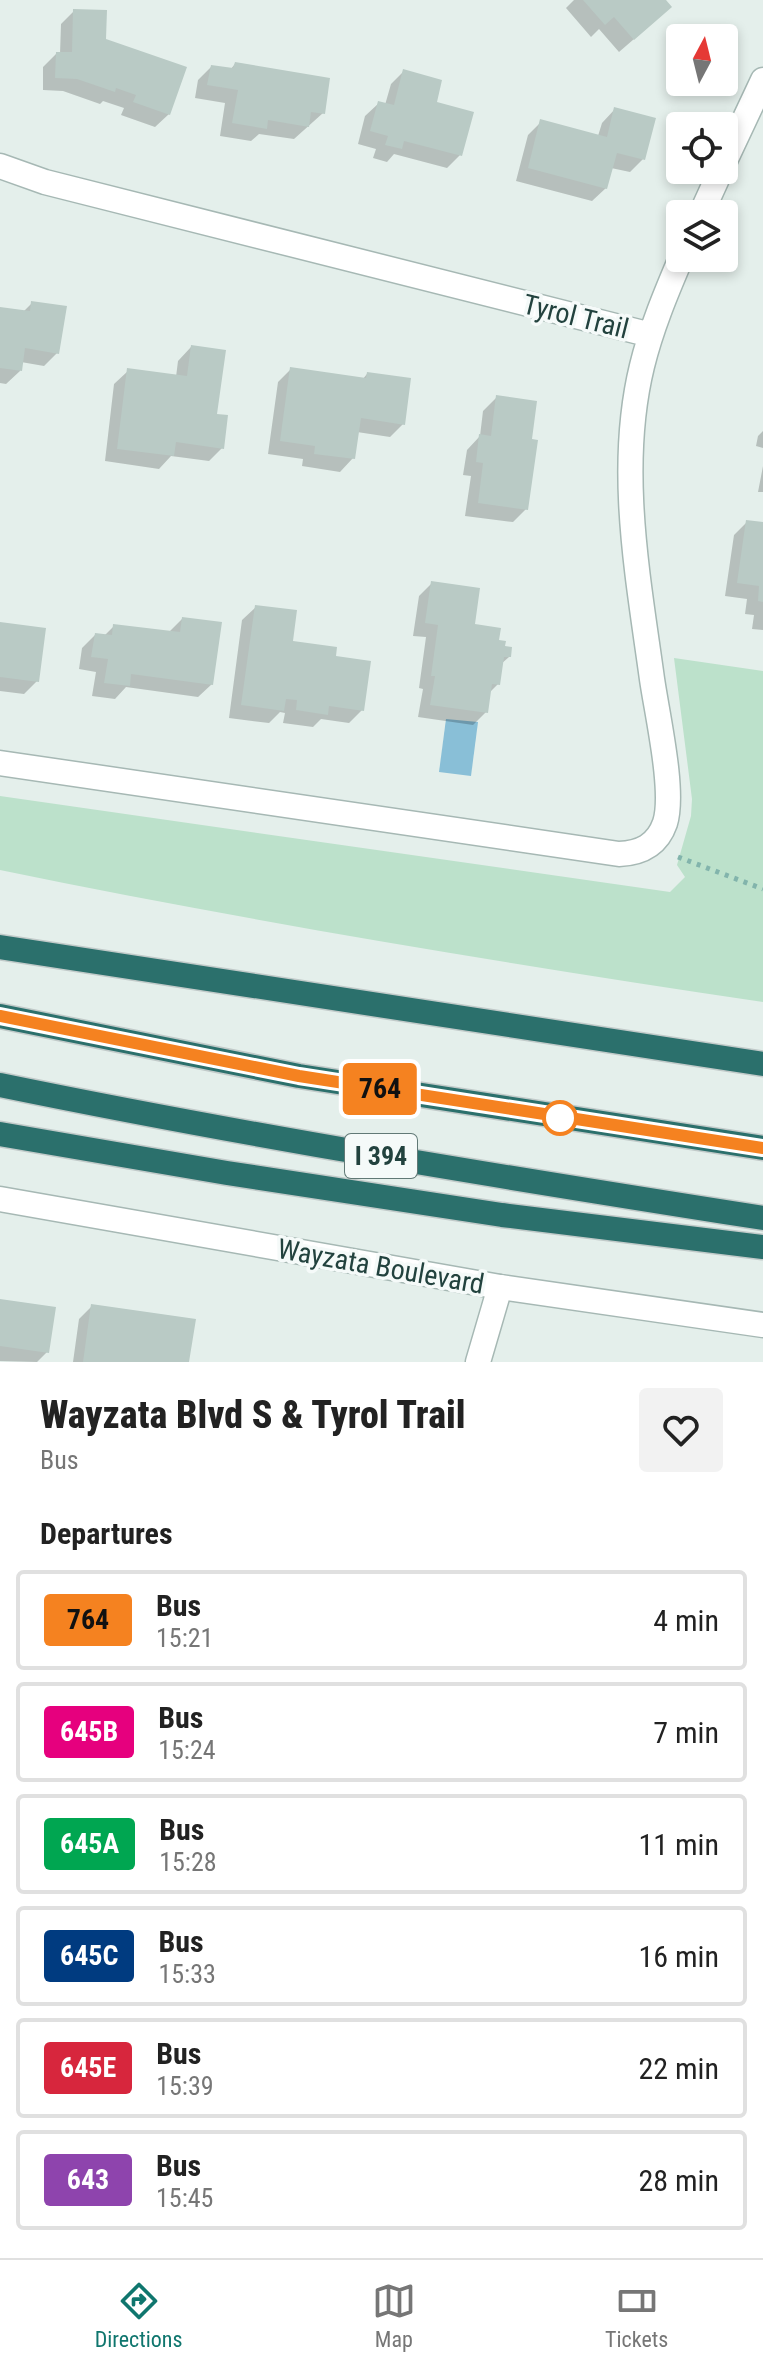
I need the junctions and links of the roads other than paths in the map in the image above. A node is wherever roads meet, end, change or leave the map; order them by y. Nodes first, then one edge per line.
1 (763, 80) edge
2 (738, 133) edge
3 (0, 166) edge
4 (676, 272) edge
5 (651, 335) junction
6 (0, 763) edge
7 (0, 947) edge
8 (0, 1016) edge
9 (763, 1064) edge
10 (0, 1085) edge
11 (0, 1134) edge
12 (763, 1148) edge
13 (0, 1199) edge
14 (763, 1218) edge
15 (763, 1247) edge
16 (500, 1287) junction
17 (763, 1325) edge
18 (478, 1362) edge

1 - 2 street
3 - 5 street, Tyrol Trail
4 - 5 street
5 - 6 street, Tyrol Trail
7 - 9 highway
8 - 12 highway
10 - 14 highway, I 394
11 - 15 highway
13 - 16 street, Wayzata Boulevard
16 - 17 street, Wayzata Boulevard
16 - 18 street

